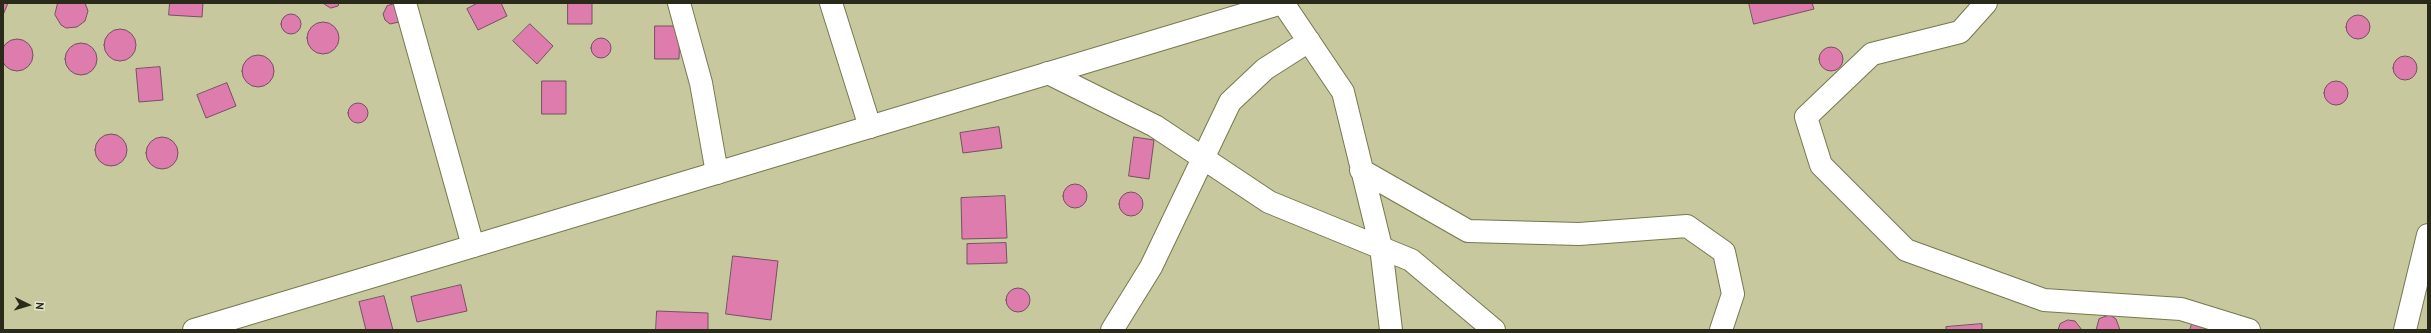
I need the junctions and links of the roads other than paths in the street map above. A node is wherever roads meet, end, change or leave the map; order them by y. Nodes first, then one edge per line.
1 (405, 3) edge
2 (679, 3) edge
3 (831, 3) edge
4 (1282, 3) edge
5 (1986, 3) edge
6 (1309, 41) junction
7 (1048, 73) junction
8 (870, 127) junction
9 (1202, 157) junction
10 (1361, 170) junction
11 (717, 172) junction
12 (2428, 236) edge
13 (473, 246) junction
14 (1381, 247) junction
15 (194, 330) edge
16 (1112, 330) edge
17 (1391, 330) edge
18 (1494, 330) edge
19 (1721, 330) edge
20 (2249, 330) edge
21 (2405, 330) edge

1 - 13 street
2 - 11 street
3 - 8 street
4 - 6 street
4 - 7 street
5 - 20 street
6 - 9 street
6 - 10 street
7 - 8 street
7 - 9 street
8 - 11 street
9 - 14 street
9 - 16 street
10 - 14 street
10 - 19 street
11 - 13 street
12 - 21 street
13 - 15 street
14 - 17 street
14 - 18 street

